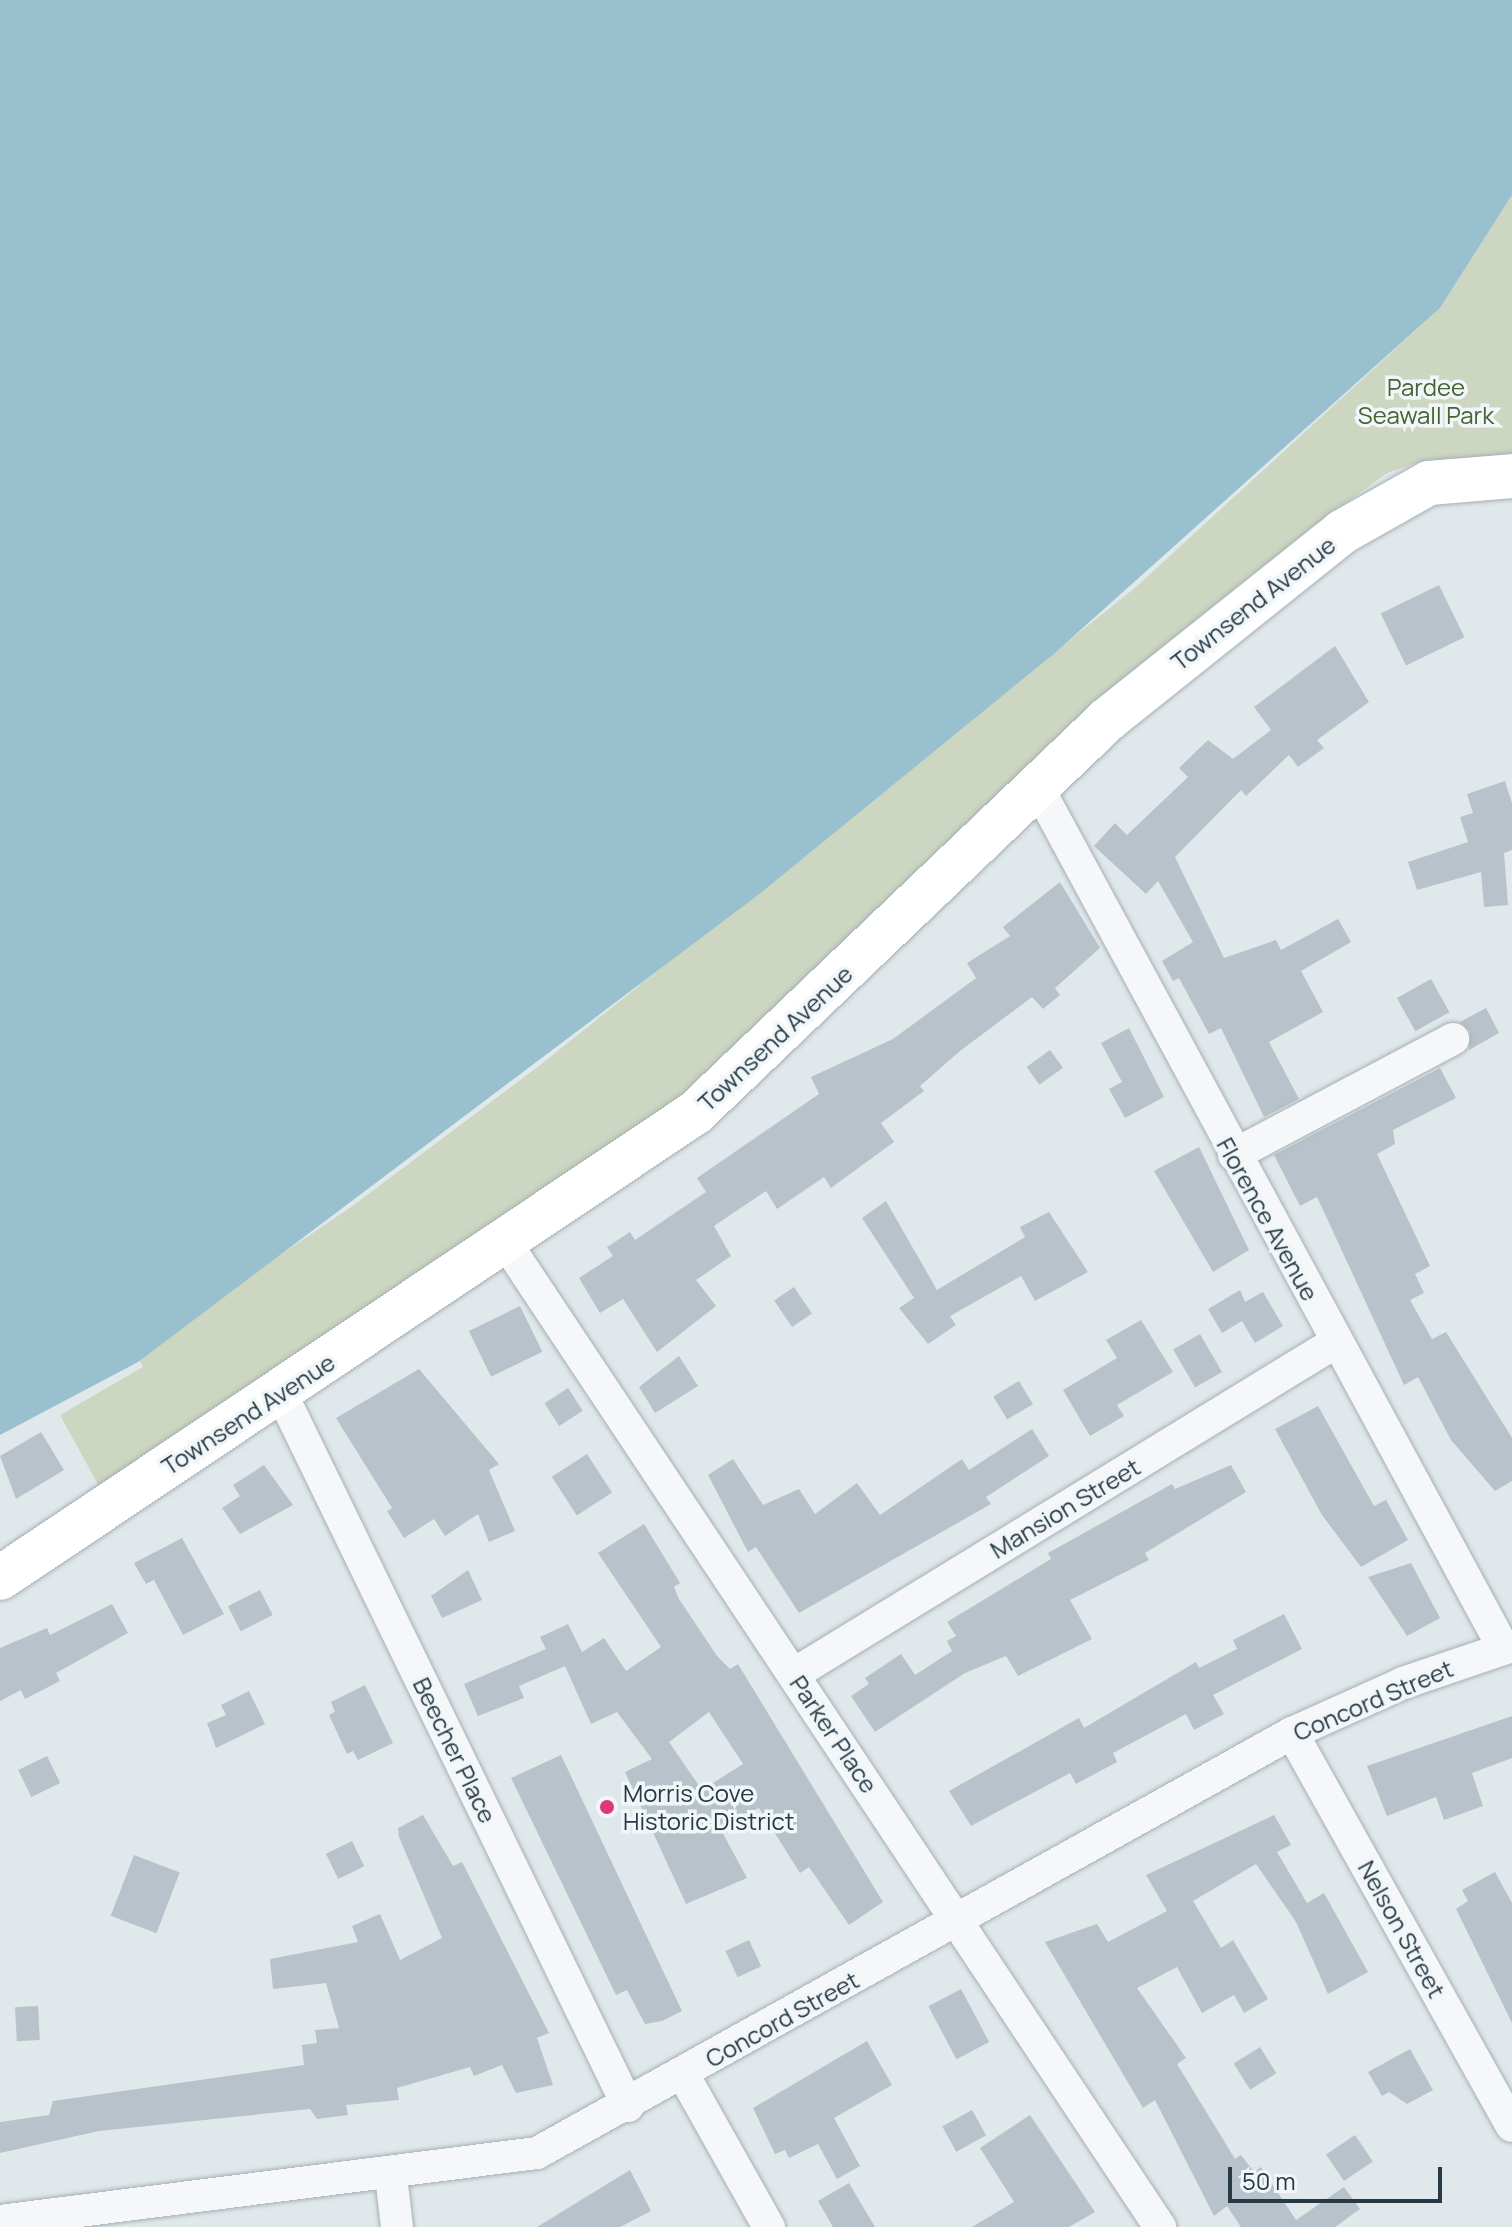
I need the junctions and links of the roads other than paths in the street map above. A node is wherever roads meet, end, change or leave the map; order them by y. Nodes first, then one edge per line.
1 (1512, 476) edge
2 (1037, 786) junction
3 (1453, 1039) dead end
4 (1234, 1155) junction
5 (506, 1243) junction
6 (1336, 1342) junction
7 (281, 1393) junction
8 (0, 1578) edge
9 (1508, 1647) edge
10 (794, 1674) junction
11 (1292, 1733) junction
12 (959, 1920) junction
13 (683, 2074) junction
14 (628, 2106) junction
15 (1512, 2126) edge
16 (391, 2176) junction
17 (75, 2220) edge
18 (0, 2221) edge
19 (397, 2227) edge
20 (769, 2227) edge
21 (1160, 2227) edge

1 - 2 main road, Townsend Avenue
2 - 4 street, Florence Avenue
2 - 5 main road, Townsend Avenue
3 - 4 street
4 - 6 street, Florence Avenue
5 - 7 main road, Townsend Avenue
5 - 10 street, Parker Place
6 - 9 street, Florence Avenue
6 - 10 street, Mansion Street
7 - 8 main road, Townsend Avenue
7 - 14 street, Beecher Place
9 - 11 street, Concord Street
10 - 12 street, Parker Place
11 - 12 street, Concord Street
11 - 15 street, Nelson Street
12 - 13 street, Concord Street
12 - 21 street, Parker Place
13 - 14 street, Concord Street
13 - 20 street
14 - 16 street, Concord Street
16 - 17 street, Concord Street
16 - 19 street
17 - 18 street, Concord Street

